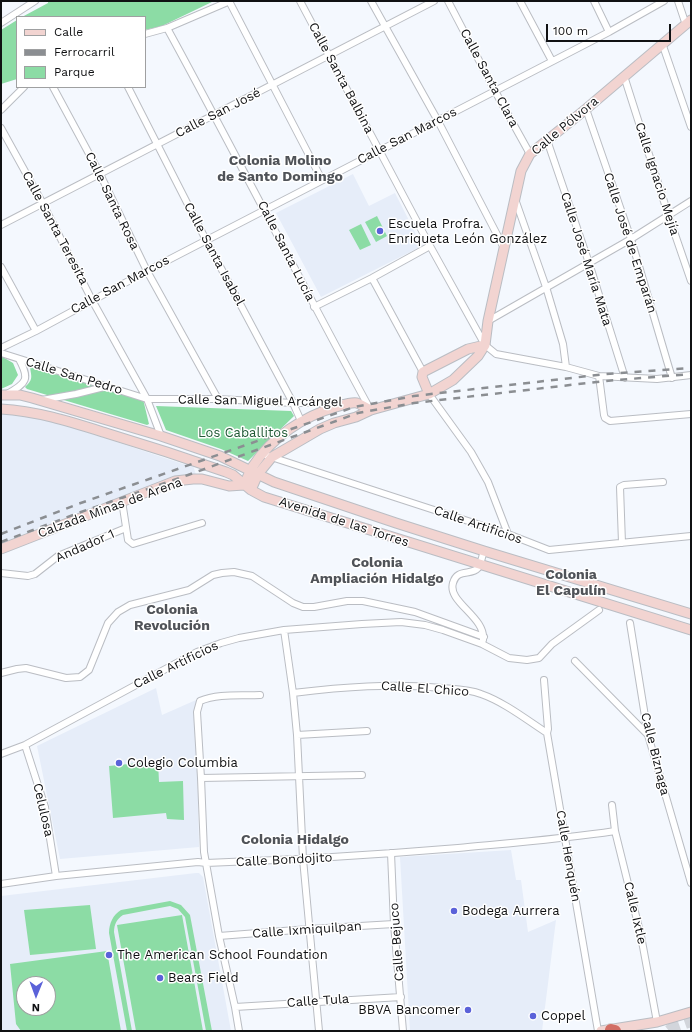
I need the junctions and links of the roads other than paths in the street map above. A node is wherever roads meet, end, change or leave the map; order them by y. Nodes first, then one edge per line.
1 (35, 1) edge
2 (229, 1) edge
3 (300, 1) edge
4 (371, 1) edge
5 (434, 1) edge
6 (448, 1) edge
7 (520, 1) edge
8 (594, 1) edge
9 (664, 1) edge
10 (678, 1) edge
11 (1, 21) edge
12 (688, 23) edge
13 (385, 27) junction
14 (167, 28) junction
15 (610, 32) junction
16 (146, 34) edge
17 (662, 44) junction
18 (329, 56) junction
19 (552, 61) junction
20 (624, 76) junction
21 (272, 85) junction
22 (23, 88) edge
23 (54, 88) edge
24 (129, 88) edge
25 (494, 91) junction
26 (586, 109) junction
27 (1, 110) edge
28 (214, 115) junction
29 (438, 121) junction
30 (691, 126) edge
31 (1, 128) edge
32 (547, 140) junction
33 (158, 145) junction
34 (379, 150) junction
35 (530, 154) junction
36 (100, 174) junction
37 (322, 180) junction
38 (514, 197) junction
39 (691, 201) edge
40 (43, 204) junction
41 (265, 210) junction
42 (668, 214) junction
43 (1, 225) edge
44 (631, 239) junction
45 (206, 240) junction
46 (430, 246) junction
47 (504, 248) junction
48 (589, 263) junction
49 (1, 267) edge
50 (147, 271) junction
51 (372, 278) junction
52 (691, 281) edge
53 (546, 287) junction
54 (92, 300) junction
55 (314, 307) junction
56 (488, 321) junction
57 (36, 331) junction
58 (485, 345) junction
59 (1, 348) edge
60 (1, 353) edge
61 (18, 359) junction
62 (566, 367) junction
63 (424, 372) junction
64 (691, 375) edge
65 (599, 376) junction
66 (625, 378) junction
67 (672, 378) junction
68 (109, 386) junction
69 (429, 394) junction
70 (4, 395) edge
71 (147, 399) junction
72 (218, 399) junction
73 (40, 400) junction
74 (293, 403) junction
75 (350, 403) junction
76 (1, 409) edge
77 (371, 410) junction
78 (691, 414) edge
79 (301, 421) junction
80 (161, 436) junction
81 (262, 454) junction
82 (272, 457) junction
83 (254, 472) junction
84 (662, 482) dead end
85 (248, 488) junction
86 (122, 501) junction
87 (202, 523) dead end
88 (126, 528) junction
89 (508, 534) junction
90 (691, 536) edge
91 (622, 543) junction
92 (1, 549) edge
93 (484, 551) junction
94 (480, 564) junction
95 (1, 573) edge
96 (599, 610) dead end
97 (691, 614) edge
98 (630, 623) dead end
99 (284, 630) junction
100 (691, 630) edge
101 (483, 640) junction
102 (575, 661) dead end
103 (1, 673) edge
104 (544, 680) dead end
105 (293, 693) junction
106 (260, 695) dead end
107 (366, 731) dead end
108 (547, 733) junction
109 (297, 735) junction
110 (648, 735) junction
111 (24, 745) junction
112 (1, 754) edge
113 (362, 775) dead end
114 (299, 776) junction
115 (201, 778) junction
116 (612, 805) dead end
117 (615, 831) junction
118 (566, 839) junction
119 (391, 853) junction
120 (303, 860) junction
121 (206, 863) junction
122 (56, 876) junction
123 (691, 883) edge
124 (1, 884) edge
125 (394, 924) junction
126 (309, 929) junction
127 (219, 936) junction
128 (401, 997) junction
129 (316, 1001) junction
130 (235, 1007) junction
131 (691, 1012) edge
132 (657, 1022) junction
133 (239, 1031) edge
134 (319, 1031) edge
135 (403, 1031) edge
136 (606, 1031) edge

1 - 11 street
2 - 14 street
2 - 21 street
3 - 18 street, Calle Santa Balbina
4 - 13 street
5 - 13 street, Calle San José
6 - 25 street, Calle Santa Clara
7 - 19 street
8 - 15 street
9 - 15 street, Calle San Marcos
10 - 12 street
12 - 17 street, Calle Pólvora
13 - 18 street, Calle San José
13 - 29 street
14 - 16 street
14 - 28 street, Calle Santa Lucía
15 - 19 street, Calle San Marcos
17 - 20 street, Calle Pólvora
17 - 30 street
18 - 21 street, Calle San José
18 - 34 street, Calle Santa Balbina
19 - 25 street, Calle San Marcos
20 - 26 street, Calle Pólvora
20 - 42 street, Calle Ignacio Mejía
21 - 28 street, Calle San José
21 - 37 street
22 - 27 street
23 - 36 street, Calle Santa Rosa
24 - 33 street, Calle Santa Isabel
25 - 29 street, Calle San Marcos
25 - 35 street, Calle Santa Clara
26 - 32 street, Calle Pólvora
26 - 44 street, Calle José de Emparán
28 - 33 street, Calle San José
28 - 41 street, Calle Santa Lucía
29 - 34 street, Calle San Marcos
29 - 47 street
31 - 40 street, Calle Santa Teresita
32 - 35 street, Calle Pólvora
32 - 48 street, Calle José María Mata
33 - 36 street, Calle San José
33 - 45 street, Calle Santa Isabel
34 - 37 street, Calle San Marcos
34 - 46 street, Calle Santa Balbina
35 - 38 street, Calle Pólvora
36 - 40 street, Calle San José
36 - 50 street, Calle Santa Rosa
37 - 41 street, Calle San Marcos
38 - 47 street, Calle Pólvora
38 - 53 street
39 - 42 street
40 - 43 street, Calle San José
40 - 54 street, Calle Santa Teresita
41 - 45 street, Calle San Marcos
41 - 55 street, Calle Santa Lucía
42 - 44 street
42 - 52 street, Calle Ignacio Mejía
44 - 48 street
44 - 67 street, Calle José de Emparán
45 - 50 street, Calle San Marcos
45 - 74 street, Calle Santa Isabel
46 - 51 street
46 - 58 street, Calle Santa Balbina
47 - 56 street, Calle Pólvora
48 - 53 street
48 - 66 street, Calle José María Mata
49 - 57 street
50 - 54 street, Calle San Marcos
50 - 72 street, Calle Santa Rosa
51 - 55 street
51 - 63 street
53 - 56 street
53 - 62 street
54 - 57 street, Calle San Marcos
54 - 71 street, Calle Santa Teresita
55 - 77 street, Calle Santa Lucía
56 - 58 street, Calle Pólvora
57 - 59 street, Calle San Marcos
58 - 62 street
58 - 63 street
58 - 69 street
60 - 61 street, Calle San Pedro
61 - 68 street, Calle San Pedro
61 - 70 street
62 - 65 street
63 - 69 street
64 - 67 street
65 - 66 street
65 - 78 street
66 - 67 street
68 - 71 street, Calle San Pedro
68 - 73 street
69 - 77 street
69 - 89 street
70 - 73 street, Avenida de las Torres
71 - 72 street, Calle San Miguel Arcángel
71 - 80 street, Calle Santa Teresita
72 - 74 street, Calle San Miguel Arcángel
73 - 80 street, Avenida de las Torres
74 - 75 street, Calle San Miguel Arcángel
74 - 79 street, Calle Santa Isabel
75 - 77 street, Calle San Miguel Arcángel
75 - 79 street
76 - 85 street, Avenida de las Torres
77 - 82 street
79 - 81 street
80 - 83 street, Avenida de las Torres
81 - 82 street, Calle Artificios
81 - 83 street
82 - 83 street
82 - 89 street, Calle Artificios
83 - 85 street
83 - 93 street, Avenida de las Torres
84 - 91 street
85 - 86 street, Calzada Minas de Arena
85 - 94 street, Avenida de las Torres
86 - 88 street
86 - 92 street, Calzada Minas de Arena
87 - 88 street
88 - 95 street, Andador 1
89 - 91 street, Calle Artificios
90 - 91 street, Calle Artificios
93 - 94 street
93 - 97 street, Avenida de las Torres
94 - 100 street, Avenida de las Torres
94 - 101 street
96 - 101 street
98 - 110 street, Calle Biznaga
99 - 101 street, Calle Artificios
99 - 105 street
99 - 111 street, Calle Artificios
101 - 103 street
102 - 110 street
104 - 108 street, Calle Henquén
105 - 108 street, Calle El Chico
105 - 109 street
106 - 115 street
107 - 109 street
108 - 118 street, Calle Henquén
109 - 114 street
110 - 123 street, Calle Biznaga
111 - 112 street, Calle Artificios
111 - 122 street, Celulosa
113 - 114 street
114 - 115 street
114 - 120 street
115 - 121 street
116 - 117 street, Calle Ixtle
117 - 118 street, Calle Bondojito
117 - 132 street, Calle Ixtle
118 - 119 street, Calle Bondojito
118 - 136 street, Calle Henquén
119 - 120 street, Calle Bondojito
119 - 125 street, Calle Bejuco
120 - 121 street, Calle Bondojito
120 - 126 street
121 - 122 street, Calle Bondojito
121 - 127 street
122 - 124 street, Calle Bondojito
125 - 126 street, Calle Ixmiquilpan
125 - 128 street, Calle Bejuco
126 - 127 street, Calle Ixmiquilpan
126 - 129 street
127 - 130 street
128 - 129 street, Calle Tula
128 - 135 street, Calle Bejuco
129 - 130 street, Calle Tula
129 - 134 street
130 - 133 street
131 - 132 street
132 - 136 street

